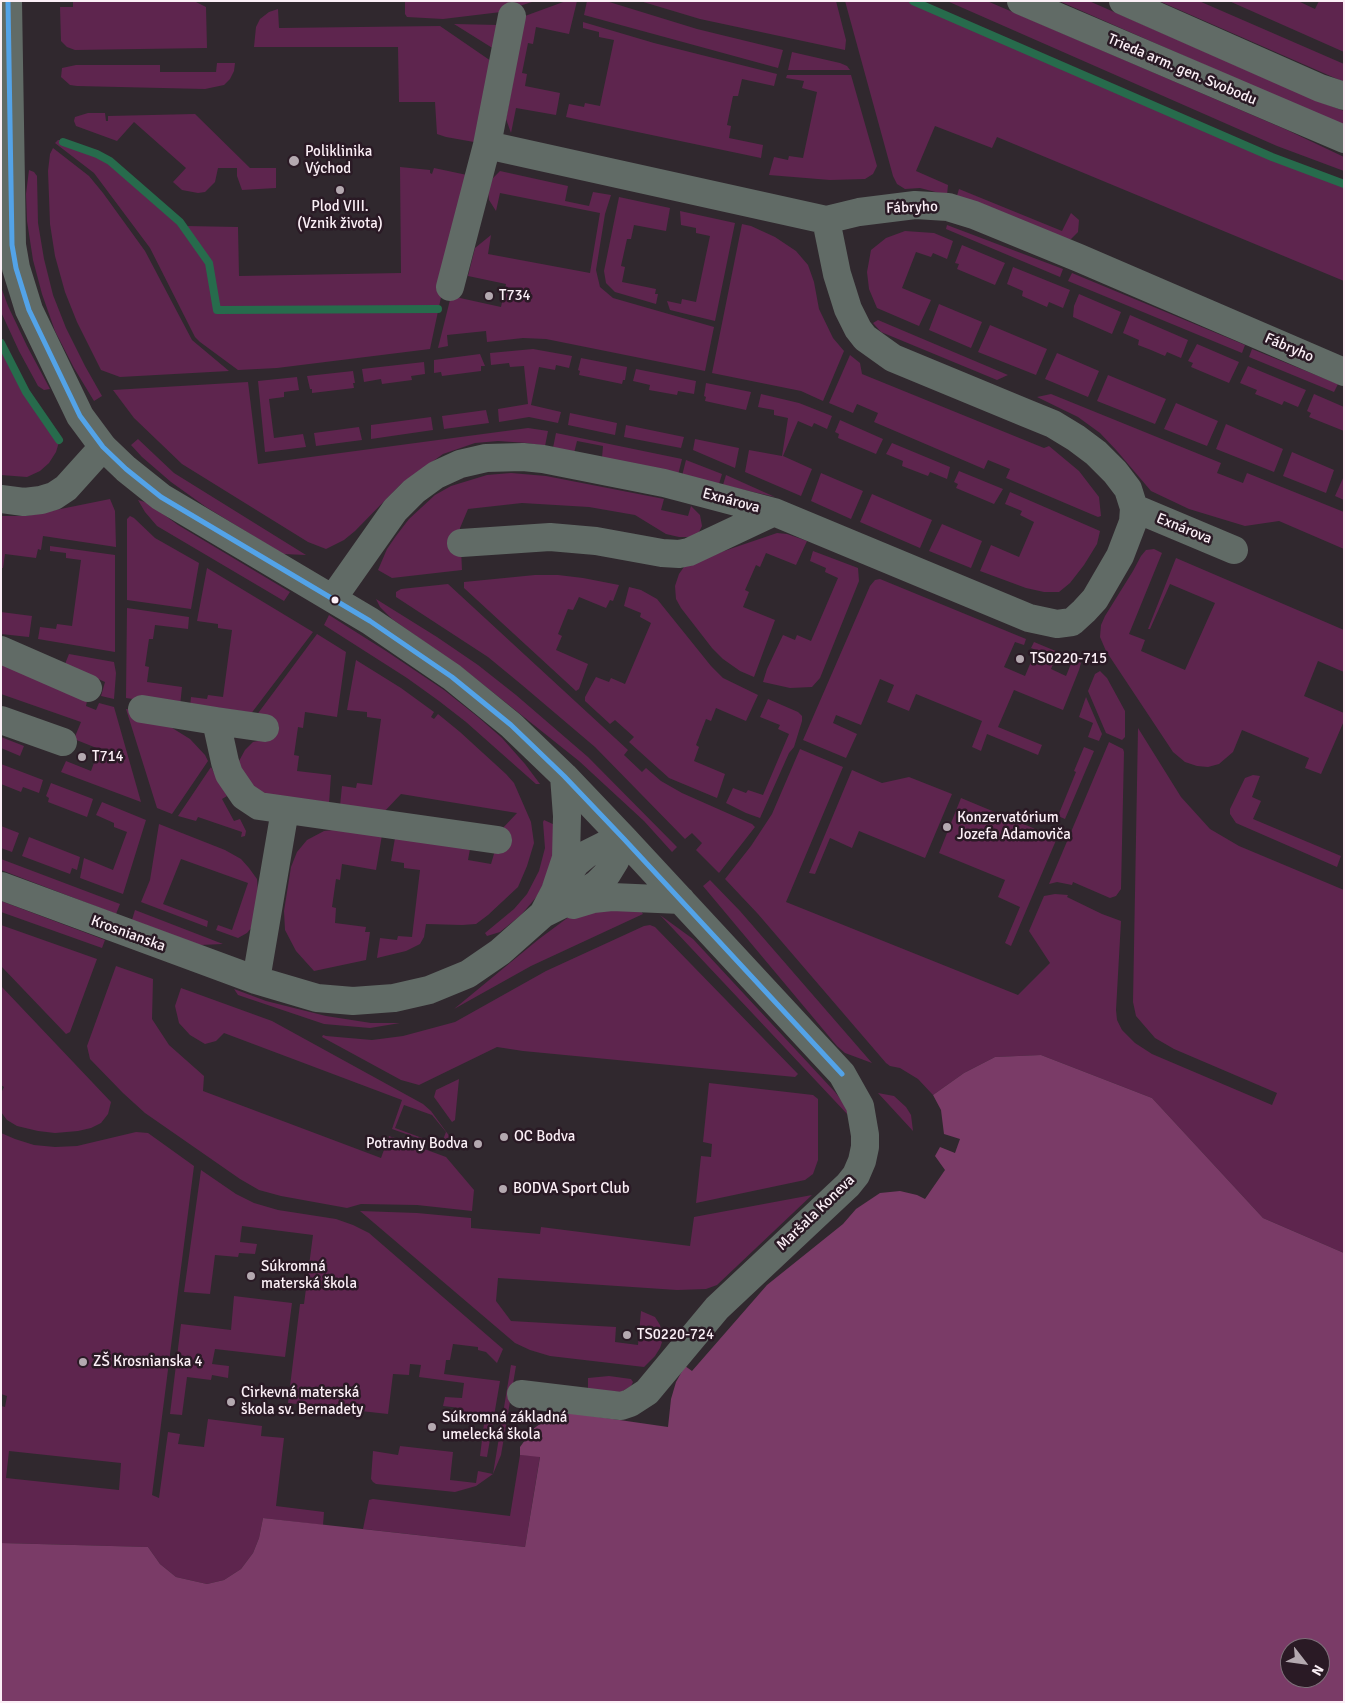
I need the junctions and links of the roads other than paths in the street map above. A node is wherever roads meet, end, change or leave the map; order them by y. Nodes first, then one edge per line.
1 (8, 1) edge
2 (1021, 1) edge
3 (1123, 1) edge
4 (512, 16) dead end
5 (1344, 96) edge
6 (1344, 139) edge
7 (488, 145) junction
8 (826, 220) junction
9 (450, 287) dead end
10 (1344, 372) edge
11 (103, 447) junction
12 (1, 499) edge
13 (1134, 508) junction
14 (774, 512) junction
15 (461, 543) dead end
16 (1234, 550) dead end
17 (333, 598) junction
18 (1, 650) edge
19 (88, 688) dead end
20 (142, 709) dead end
21 (1, 720) edge
22 (216, 721) junction
23 (265, 728) dead end
24 (63, 742) dead end
25 (564, 776) junction
26 (285, 810) junction
27 (624, 839) junction
28 (498, 840) dead end
29 (1, 886) edge
30 (682, 900) junction
31 (543, 914) junction
32 (256, 980) junction
33 (520, 1394) dead end

1 - 11 street, Maršala Koneva
2 - 6 street, Trieda arm. gen. Svobodu
3 - 5 street
4 - 7 street
7 - 8 street, Fábryho
7 - 9 street
8 - 10 street, Fábryho
8 - 13 street
11 - 12 street
11 - 17 street, Maršala Koneva
13 - 14 street, Exnárova
13 - 16 street, Exnárova
14 - 15 street, Exnárova
14 - 17 street, Exnárova
17 - 25 street, Maršala Koneva
18 - 19 street
20 - 22 street
21 - 24 street
22 - 23 street
22 - 26 street
25 - 27 street, Maršala Koneva
25 - 31 street
26 - 28 street
26 - 32 street
27 - 30 street, Maršala Koneva
27 - 31 street
29 - 32 street, Krosnianska
30 - 31 street
30 - 33 street, Maršala Koneva
31 - 32 street, Krosnianska

